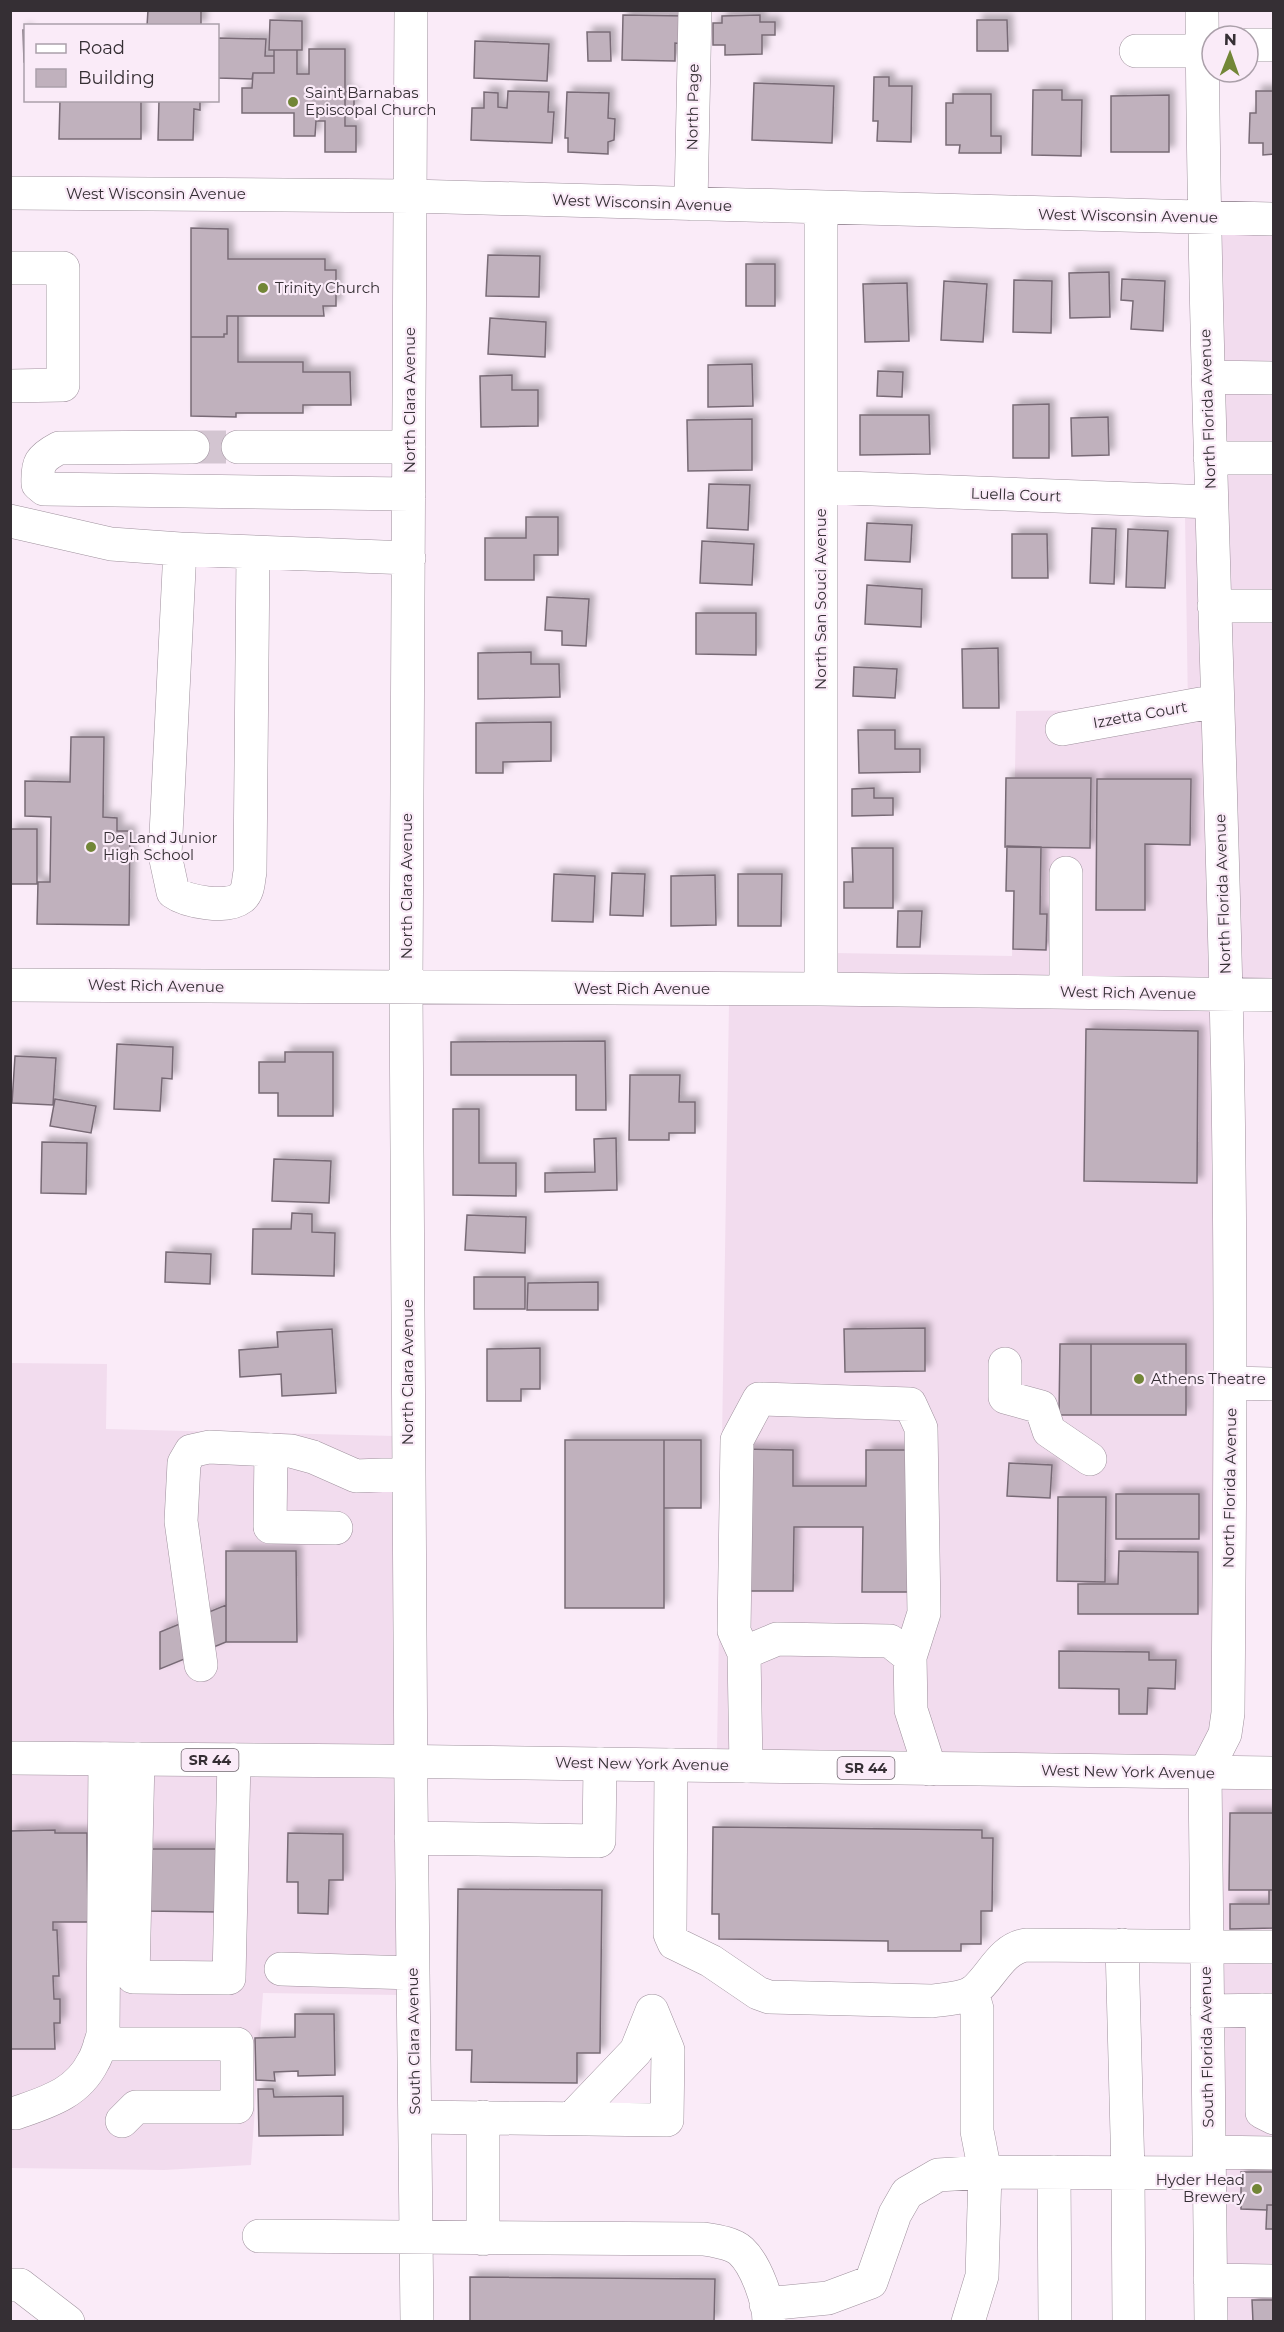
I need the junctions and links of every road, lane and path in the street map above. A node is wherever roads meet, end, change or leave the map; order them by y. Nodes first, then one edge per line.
1 (411, 10) edge
2 (695, 10) edge
3 (1200, 48) edge
4 (1136, 51) dead end
5 (1205, 84) edge
6 (10, 193) edge
7 (411, 196) junction
8 (691, 204) junction
9 (822, 208) junction
10 (1203, 218) junction
11 (1274, 219) edge
12 (10, 268) edge
13 (1208, 377) junction
14 (1274, 378) edge
15 (10, 386) edge
16 (193, 447) tunnel mouth
17 (238, 447) tunnel mouth
18 (409, 447) junction
19 (1210, 458) junction
20 (1274, 458) edge
21 (821, 487) junction
22 (409, 494) junction
23 (1211, 501) junction
24 (10, 521) edge
25 (180, 549) junction
26 (253, 552) junction
27 (409, 558) junction
28 (1214, 606) junction
29 (1274, 606) edge
30 (1217, 701) junction
31 (1062, 729) dead end
32 (1066, 873) dead end
33 (10, 985) edge
34 (406, 988) junction
35 (821, 989) junction
36 (1066, 992) junction
37 (1226, 994) junction
38 (1274, 994) edge
39 (1005, 1364) dead end
40 (1231, 1383) junction
41 (1274, 1384) edge
42 (271, 1450) junction
43 (1090, 1459) dead end
44 (409, 1474) junction
45 (336, 1528) dead end
46 (744, 1653) junction
47 (910, 1657) junction
48 (201, 1665) dead end
49 (10, 1758) edge
50 (105, 1759) junction
51 (138, 1759) junction
52 (234, 1760) junction
53 (410, 1761) junction
54 (600, 1764) junction
55 (671, 1765) junction
56 (747, 1766) junction
57 (930, 1769) junction
58 (1205, 1773) junction
59 (1274, 1773) edge
60 (411, 1838) junction
61 (1122, 1945) junction
62 (1206, 1945) junction
63 (1274, 1947) edge
64 (281, 1969) dead end
65 (413, 1973) junction
66 (972, 1992) junction
67 (1207, 2010) junction
68 (1268, 2010) edge
69 (100, 2044) junction
70 (16, 2113) dead end
71 (415, 2117) junction
72 (483, 2117) junction
73 (572, 2118) dead end
74 (1274, 2118) edge
75 (122, 2121) dead end
76 (1274, 2153) edge
77 (1209, 2163) junction
78 (985, 2172) junction
79 (1054, 2172) junction
80 (1128, 2173) junction
81 (259, 2236) dead end
82 (416, 2238) junction
83 (483, 2239) junction
84 (1210, 2280) junction
85 (1274, 2281) edge
86 (10, 2285) edge
87 (826, 2310) edge
88 (768, 2313) edge
89 (68, 2322) edge
90 (417, 2322) edge
91 (968, 2322) edge
92 (1055, 2322) edge
93 (1129, 2322) edge
94 (1211, 2322) edge

1 - 7 street, North Clara Avenue
2 - 8 street, North Page
3 - 4 street
5 - 10 street, North Florida Avenue
6 - 7 street, West Wisconsin Avenue
7 - 8 street, West Wisconsin Avenue
7 - 18 street, North Clara Avenue
8 - 9 street, West Wisconsin Avenue
9 - 10 street, West Wisconsin Avenue
9 - 21 street, North San Souci Avenue
10 - 11 street, West Wisconsin Avenue
10 - 13 street, North Florida Avenue
12 - 15 street
13 - 14 street
13 - 19 street, North Florida Avenue
16 - 22 street
17 - 18 street
18 - 22 street, North Clara Avenue
19 - 20 street
19 - 23 street, North Florida Avenue
21 - 23 street, Luella Court
21 - 35 street, North San Souci Avenue
22 - 27 street, North Clara Avenue
23 - 28 street, North Florida Avenue
24 - 25 street
25 - 26 street
25 - 26 street
26 - 27 street
27 - 34 street, North Clara Avenue
28 - 29 street
28 - 30 street, North Florida Avenue
30 - 31 street, Izzetta Court
30 - 37 street, North Florida Avenue
32 - 36 street
33 - 34 street, West Rich Avenue
34 - 35 street, West Rich Avenue
34 - 44 street, North Clara Avenue
35 - 36 street, West Rich Avenue
36 - 37 street, West Rich Avenue
37 - 38 street, West Rich Avenue
37 - 40 street, North Florida Avenue
39 - 43 street
40 - 41 street
40 - 58 street, North Florida Avenue
42 - 44 street
42 - 45 street
42 - 48 street
44 - 53 street, North Clara Avenue
46 - 47 street
46 - 47 street
46 - 56 street
47 - 57 street
49 - 50 street, West New York Avenue / SR 44
50 - 51 street, West New York Avenue / SR 44
50 - 69 street
51 - 52 street, West New York Avenue / SR 44
51 - 52 street
52 - 53 street, West New York Avenue / SR 44
53 - 54 street, West New York Avenue / SR 44
53 - 60 street, South Clara Avenue
54 - 55 street, West New York Avenue / SR 44
54 - 60 street
55 - 56 street, West New York Avenue / SR 44
55 - 66 street
56 - 57 street, West New York Avenue / SR 44
57 - 58 street, West New York Avenue / SR 44
58 - 59 street, West New York Avenue / SR 44
58 - 62 street, South Florida Avenue
60 - 65 street, South Clara Avenue
61 - 62 street
61 - 66 street
61 - 80 street
62 - 63 street
62 - 67 street, South Florida Avenue
64 - 65 street
65 - 71 street, South Clara Avenue
66 - 78 street
67 - 68 street
67 - 77 street, South Florida Avenue
68 - 74 street
69 - 70 street
69 - 75 street
71 - 72 street
71 - 82 street, South Clara Avenue
72 - 73 street
72 - 83 street
76 - 77 street
77 - 80 street
77 - 84 street, South Florida Avenue
78 - 79 street
78 - 87 street
78 - 91 street
79 - 80 street
79 - 92 street
80 - 93 street
81 - 82 street
82 - 83 street
82 - 90 street, South Clara Avenue
83 - 88 street
84 - 85 street
84 - 94 street, South Florida Avenue
86 - 89 street
87 - 88 street

